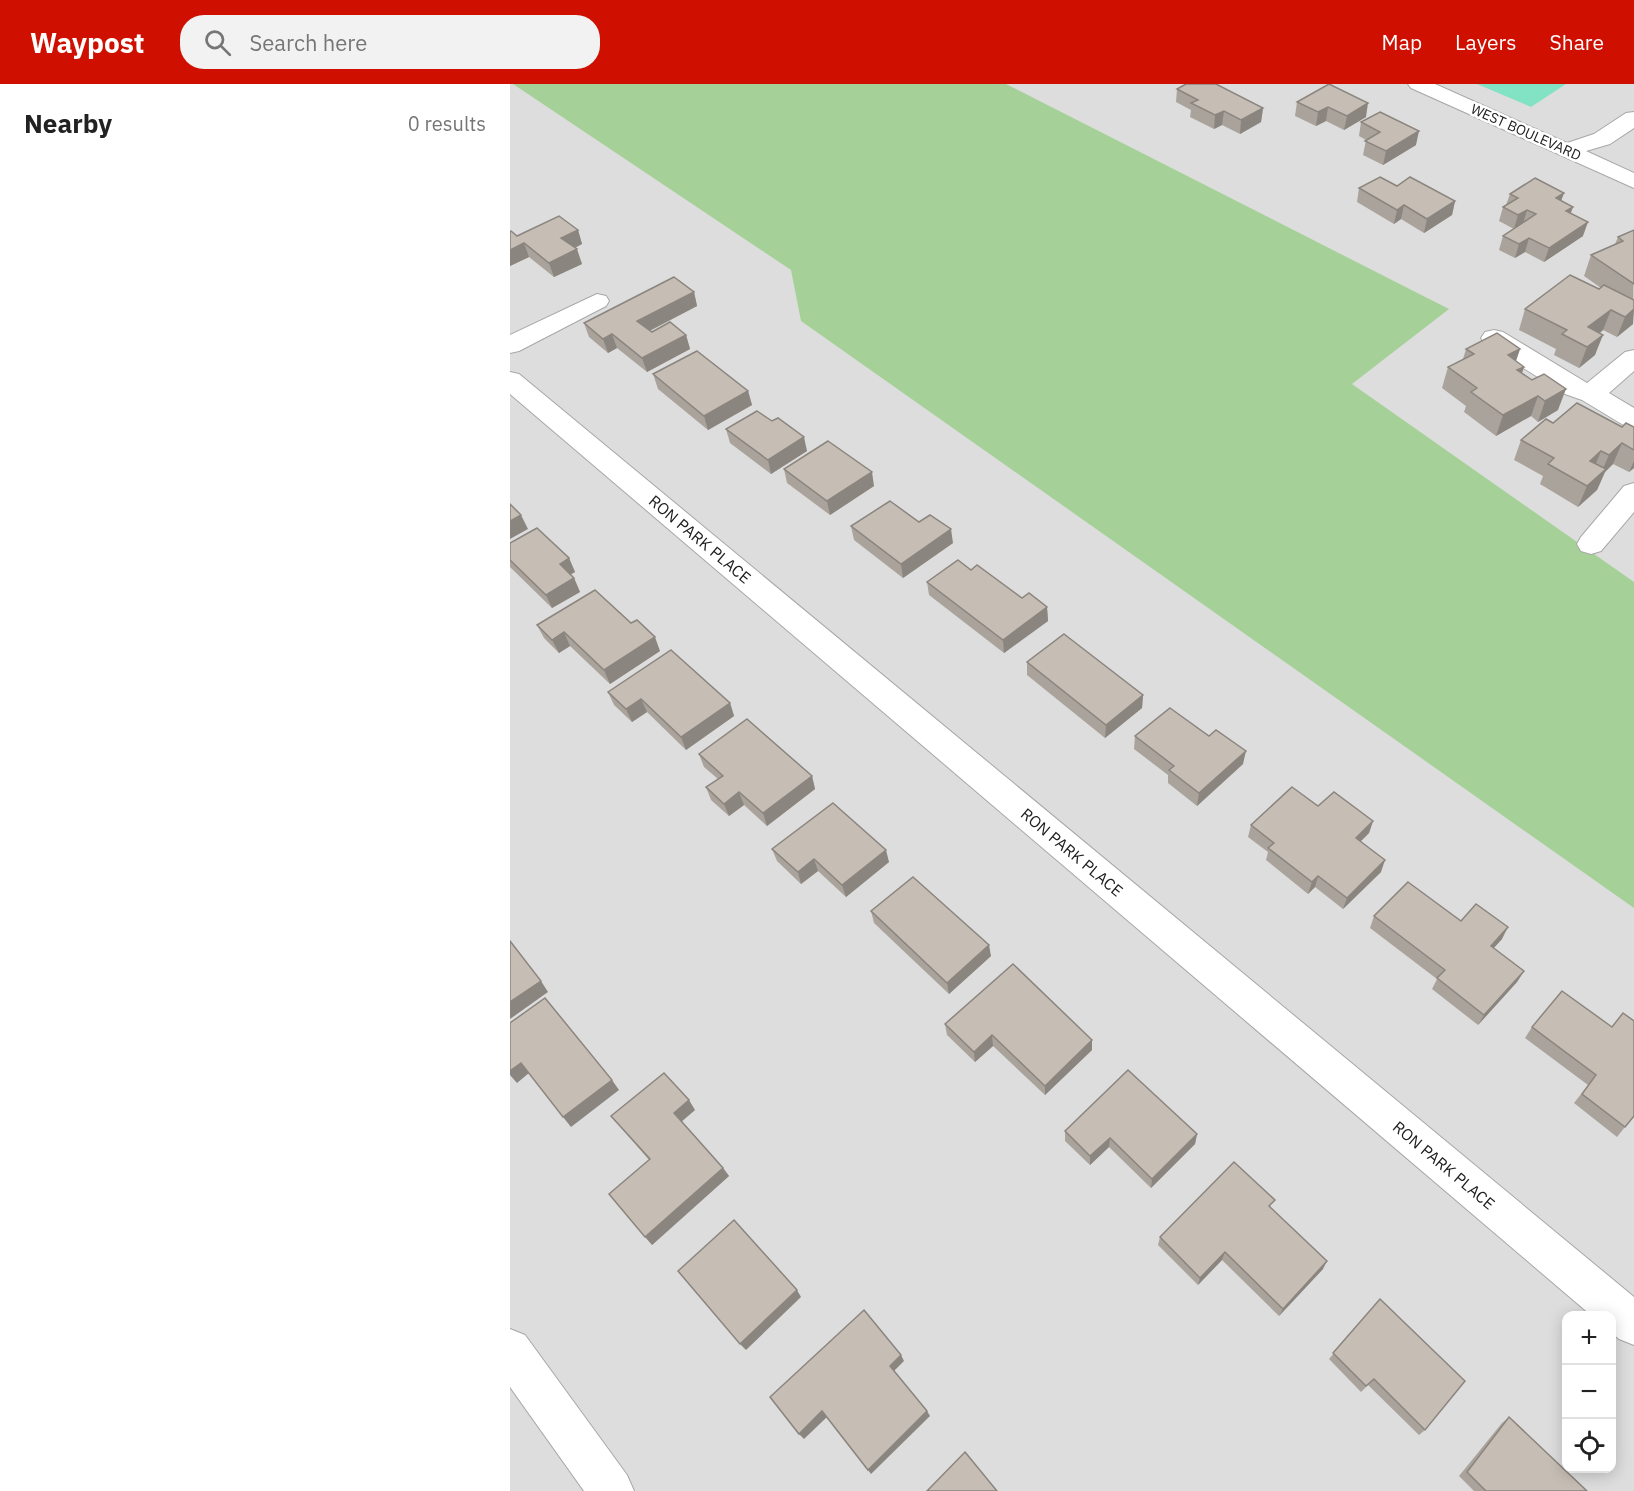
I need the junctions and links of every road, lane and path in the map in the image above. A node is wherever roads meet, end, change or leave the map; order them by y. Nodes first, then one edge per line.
1 (1418, 84) edge
2 (1634, 118) edge
3 (1610, 134) junction
4 (1634, 139) edge
5 (1566, 150) junction
6 (1634, 181) edge
7 (597, 301) dead end
8 (1494, 338) edge
9 (510, 345) edge
10 (1634, 358) edge
11 (510, 380) edge
12 (1591, 394) junction
13 (1634, 420) edge
14 (1634, 493) edge
15 (1591, 544) dead end
16 (1634, 1324) edge
17 (510, 1350) edge
18 (611, 1491) edge

1 - 5 street, WEST BOULEVARD
2 - 3 street
3 - 4 street
3 - 5 street
5 - 6 street, WEST BOULEVARD
7 - 9 street
8 - 12 street
10 - 12 street
11 - 16 street, RON PARK PLACE
12 - 13 street
14 - 15 street
17 - 18 street

